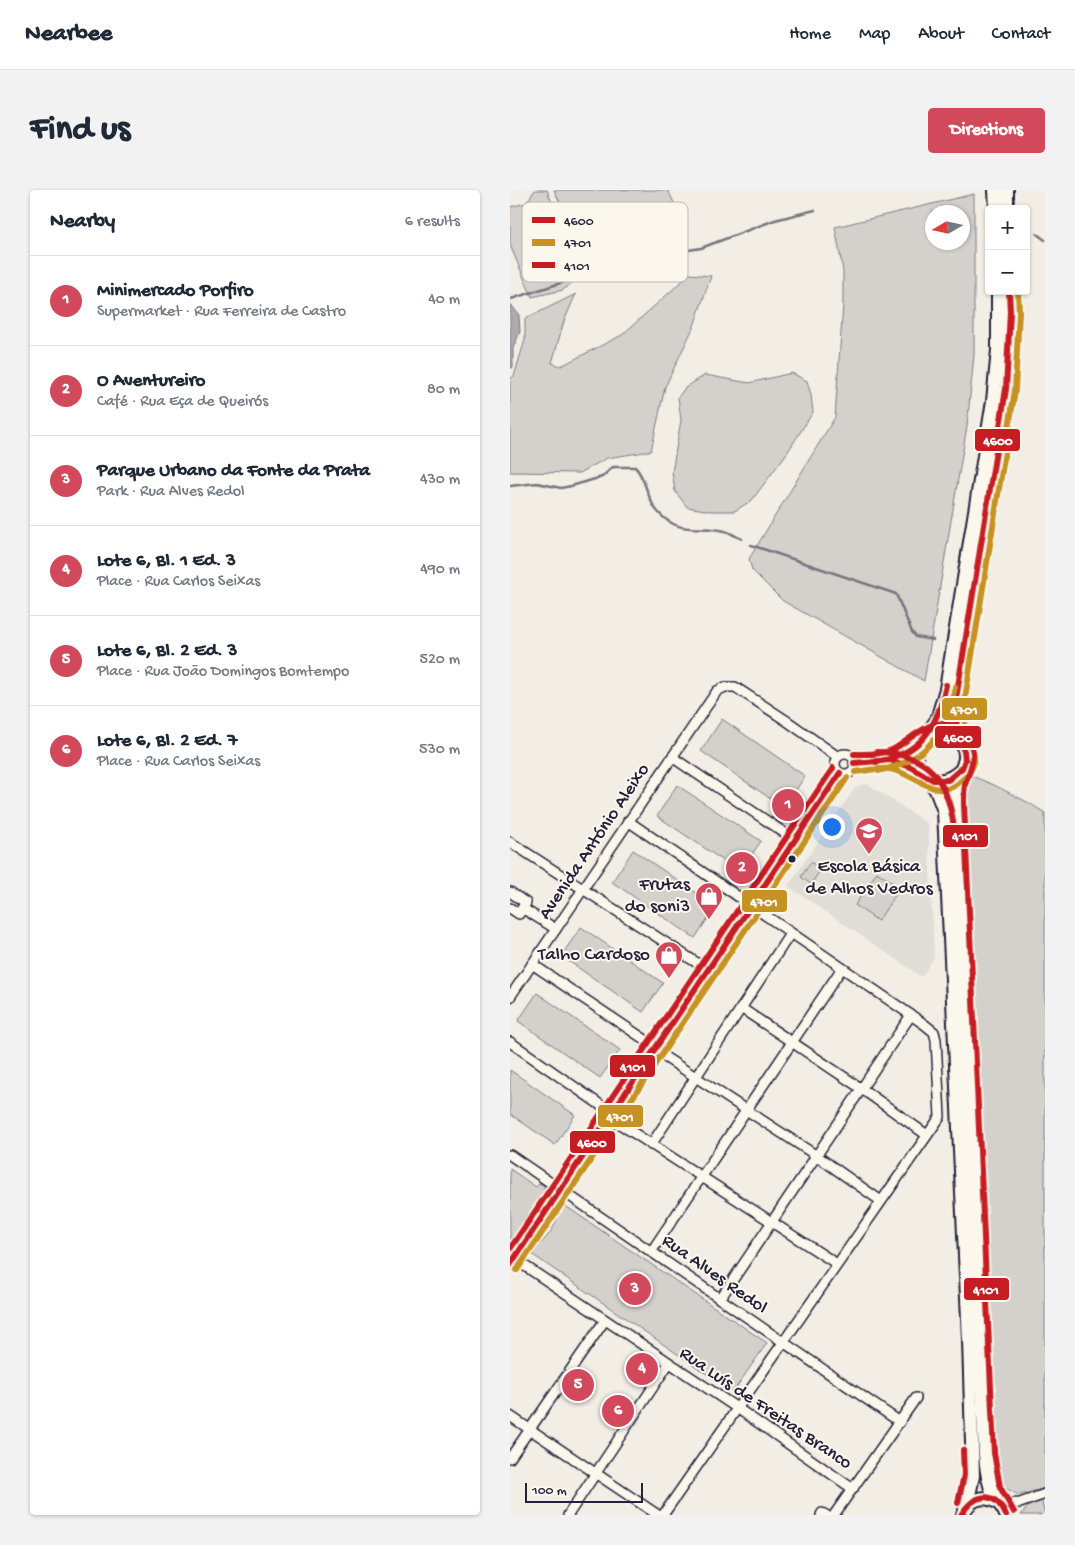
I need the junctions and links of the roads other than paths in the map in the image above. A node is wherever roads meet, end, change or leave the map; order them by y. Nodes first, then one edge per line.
1 (995, 190) edge
2 (1006, 190) edge
3 (996, 205) edge
4 (1007, 205) edge
5 (998, 295) edge
6 (1009, 295) edge
7 (924, 739) junction
8 (958, 739) junction
9 (672, 757) junction
10 (838, 757) junction
11 (890, 760) junction
12 (854, 764) junction
13 (960, 771) junction
14 (840, 773) junction
15 (924, 774) junction
16 (628, 821) junction
17 (795, 840) junction
18 (510, 842) edge
19 (583, 890) junction
20 (510, 892) edge
21 (751, 906) junction
22 (510, 908) edge
23 (522, 908) junction
24 (556, 929) junction
25 (790, 934) junction
26 (532, 964) junction
27 (842, 968) junction
28 (708, 970) junction
29 (510, 997) edge
30 (741, 1008) junction
31 (911, 1016) junction
32 (510, 1042) edge
33 (792, 1042) junction
34 (655, 1048) junction
35 (696, 1076) junction
36 (862, 1089) junction
37 (748, 1110) junction
38 (610, 1115) junction
39 (927, 1136) junction
40 (651, 1144) junction
41 (510, 1155) edge
42 (817, 1156) junction
43 (702, 1178) junction
44 (560, 1190) junction
45 (881, 1201) junction
46 (772, 1222) junction
47 (651, 1252) junction
48 (511, 1260) edge
49 (837, 1264) junction
50 (720, 1299) junction
51 (605, 1320) junction
52 (782, 1343) junction
53 (669, 1363) junction
54 (916, 1398) dead end
55 (737, 1408) junction
56 (510, 1416) edge
57 (900, 1422) junction
58 (530, 1429) junction
59 (510, 1458) edge
60 (596, 1473) junction
61 (853, 1489) junction
62 (1045, 1494) edge
63 (1028, 1500) junction
64 (1001, 1507) edge
65 (964, 1511) edge
66 (568, 1515) edge
67 (658, 1515) edge
68 (663, 1515) edge
69 (821, 1515) edge
70 (826, 1515) edge
71 (834, 1515) edge
72 (1012, 1515) edge

1 - 3 main road
2 - 4 main road
5 - 7 main road
6 - 8 main road
7 - 8 main road
7 - 11 street
7 - 15 main road
8 - 13 main road
9 - 10 street, Avenida António Aleixo
9 - 16 street, Avenida António Aleixo
9 - 17 street
10 - 12 street
10 - 14 street
11 - 12 street
11 - 15 street
12 - 14 street
13 - 15 main road
13 - 64 main road
14 - 17 street
15 - 65 main road
16 - 19 street, Avenida António Aleixo
16 - 21 street
17 - 21 street
18 - 19 street
19 - 24 street, Avenida António Aleixo
19 - 28 street
20 - 23 street
21 - 25 street
21 - 28 street
22 - 23 street
23 - 24 street
24 - 26 street, Avenida António Aleixo
25 - 27 street
25 - 30 street
26 - 29 street, Avenida António Aleixo
26 - 34 street
27 - 31 street
27 - 33 street
28 - 34 street
30 - 33 street
30 - 35 street
31 - 36 street
31 - 39 street
32 - 38 street
33 - 36 street
33 - 37 street
34 - 35 street
34 - 38 street
35 - 37 street
35 - 40 street
36 - 39 street
36 - 42 street
37 - 42 street
37 - 43 street
38 - 40 street
38 - 44 street
39 - 45 street
40 - 43 street
41 - 44 street, Rua Alves Redol
42 - 45 street
42 - 46 street
43 - 46 street
43 - 47 street
44 - 47 street, Rua Alves Redol
44 - 48 street
45 - 49 street
46 - 49 street
46 - 50 street
47 - 50 street, Rua Alves Redol
48 - 51 street, Rua Luís de Freitas Branco
49 - 52 street
50 - 52 street, Rua Alves Redol
51 - 53 street, Rua Luís de Freitas Branco
51 - 58 street
52 - 55 street
52 - 57 street, Rua Alves Redol
53 - 55 street, Rua Luís de Freitas Branco
53 - 60 street
54 - 57 street
55 - 61 street, Rua Luís de Freitas Branco
55 - 68 street
56 - 58 street
57 - 61 street
58 - 59 street
58 - 60 street
60 - 66 street
60 - 67 street
61 - 71 street
62 - 63 street
63 - 64 street
63 - 72 street
64 - 65 main road
69 - 70 street

